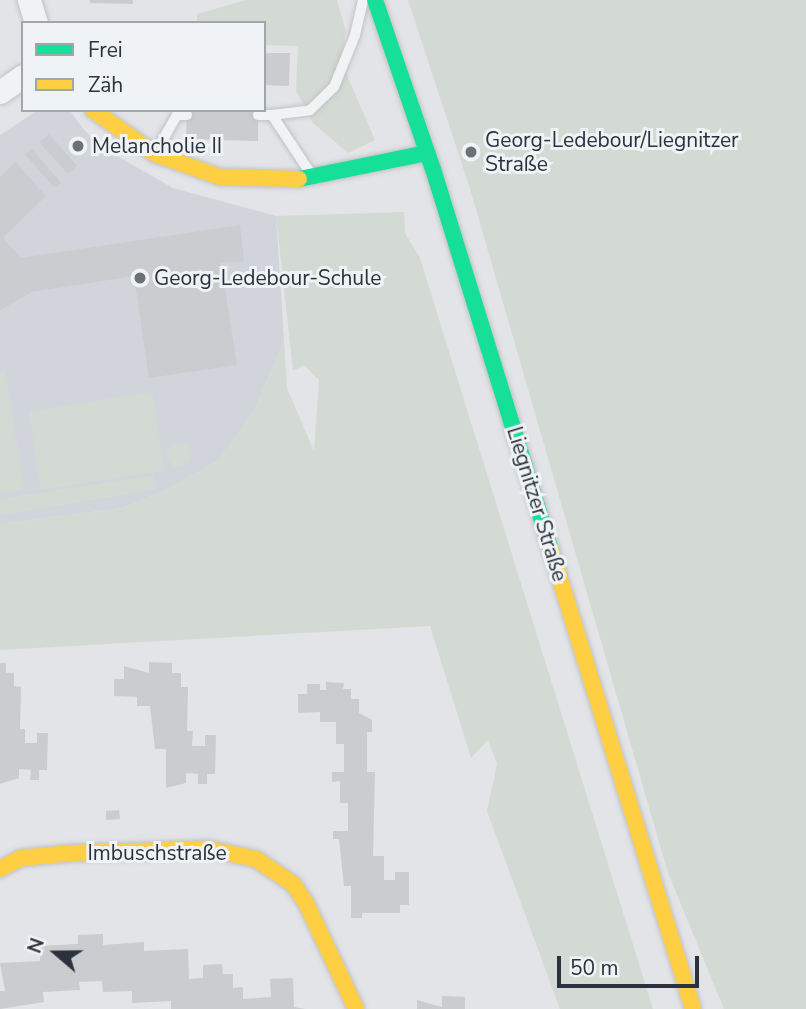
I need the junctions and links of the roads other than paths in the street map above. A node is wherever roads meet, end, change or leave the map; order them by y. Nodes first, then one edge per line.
1 (29, 0) edge
2 (363, 0) edge
3 (375, 0) edge
4 (35, 21) edge
5 (21, 77) edge
6 (0, 92) edge
7 (96, 112) edge
8 (187, 115) dead end
9 (258, 115) dead end
10 (272, 115) junction
11 (427, 153) junction
12 (155, 154) junction
13 (314, 179) junction
14 (0, 869) edge
15 (356, 1009) edge
16 (694, 1009) edge

1 - 4 street
2 - 10 lane
3 - 11 main road, Liegnitzer Straße
5 - 6 street
7 - 12 main road
8 - 12 lane
9 - 10 lane
10 - 13 lane
11 - 13 main road
11 - 16 main road, Liegnitzer Straße
12 - 13 main road
14 - 15 main road, Imbuschstraße

